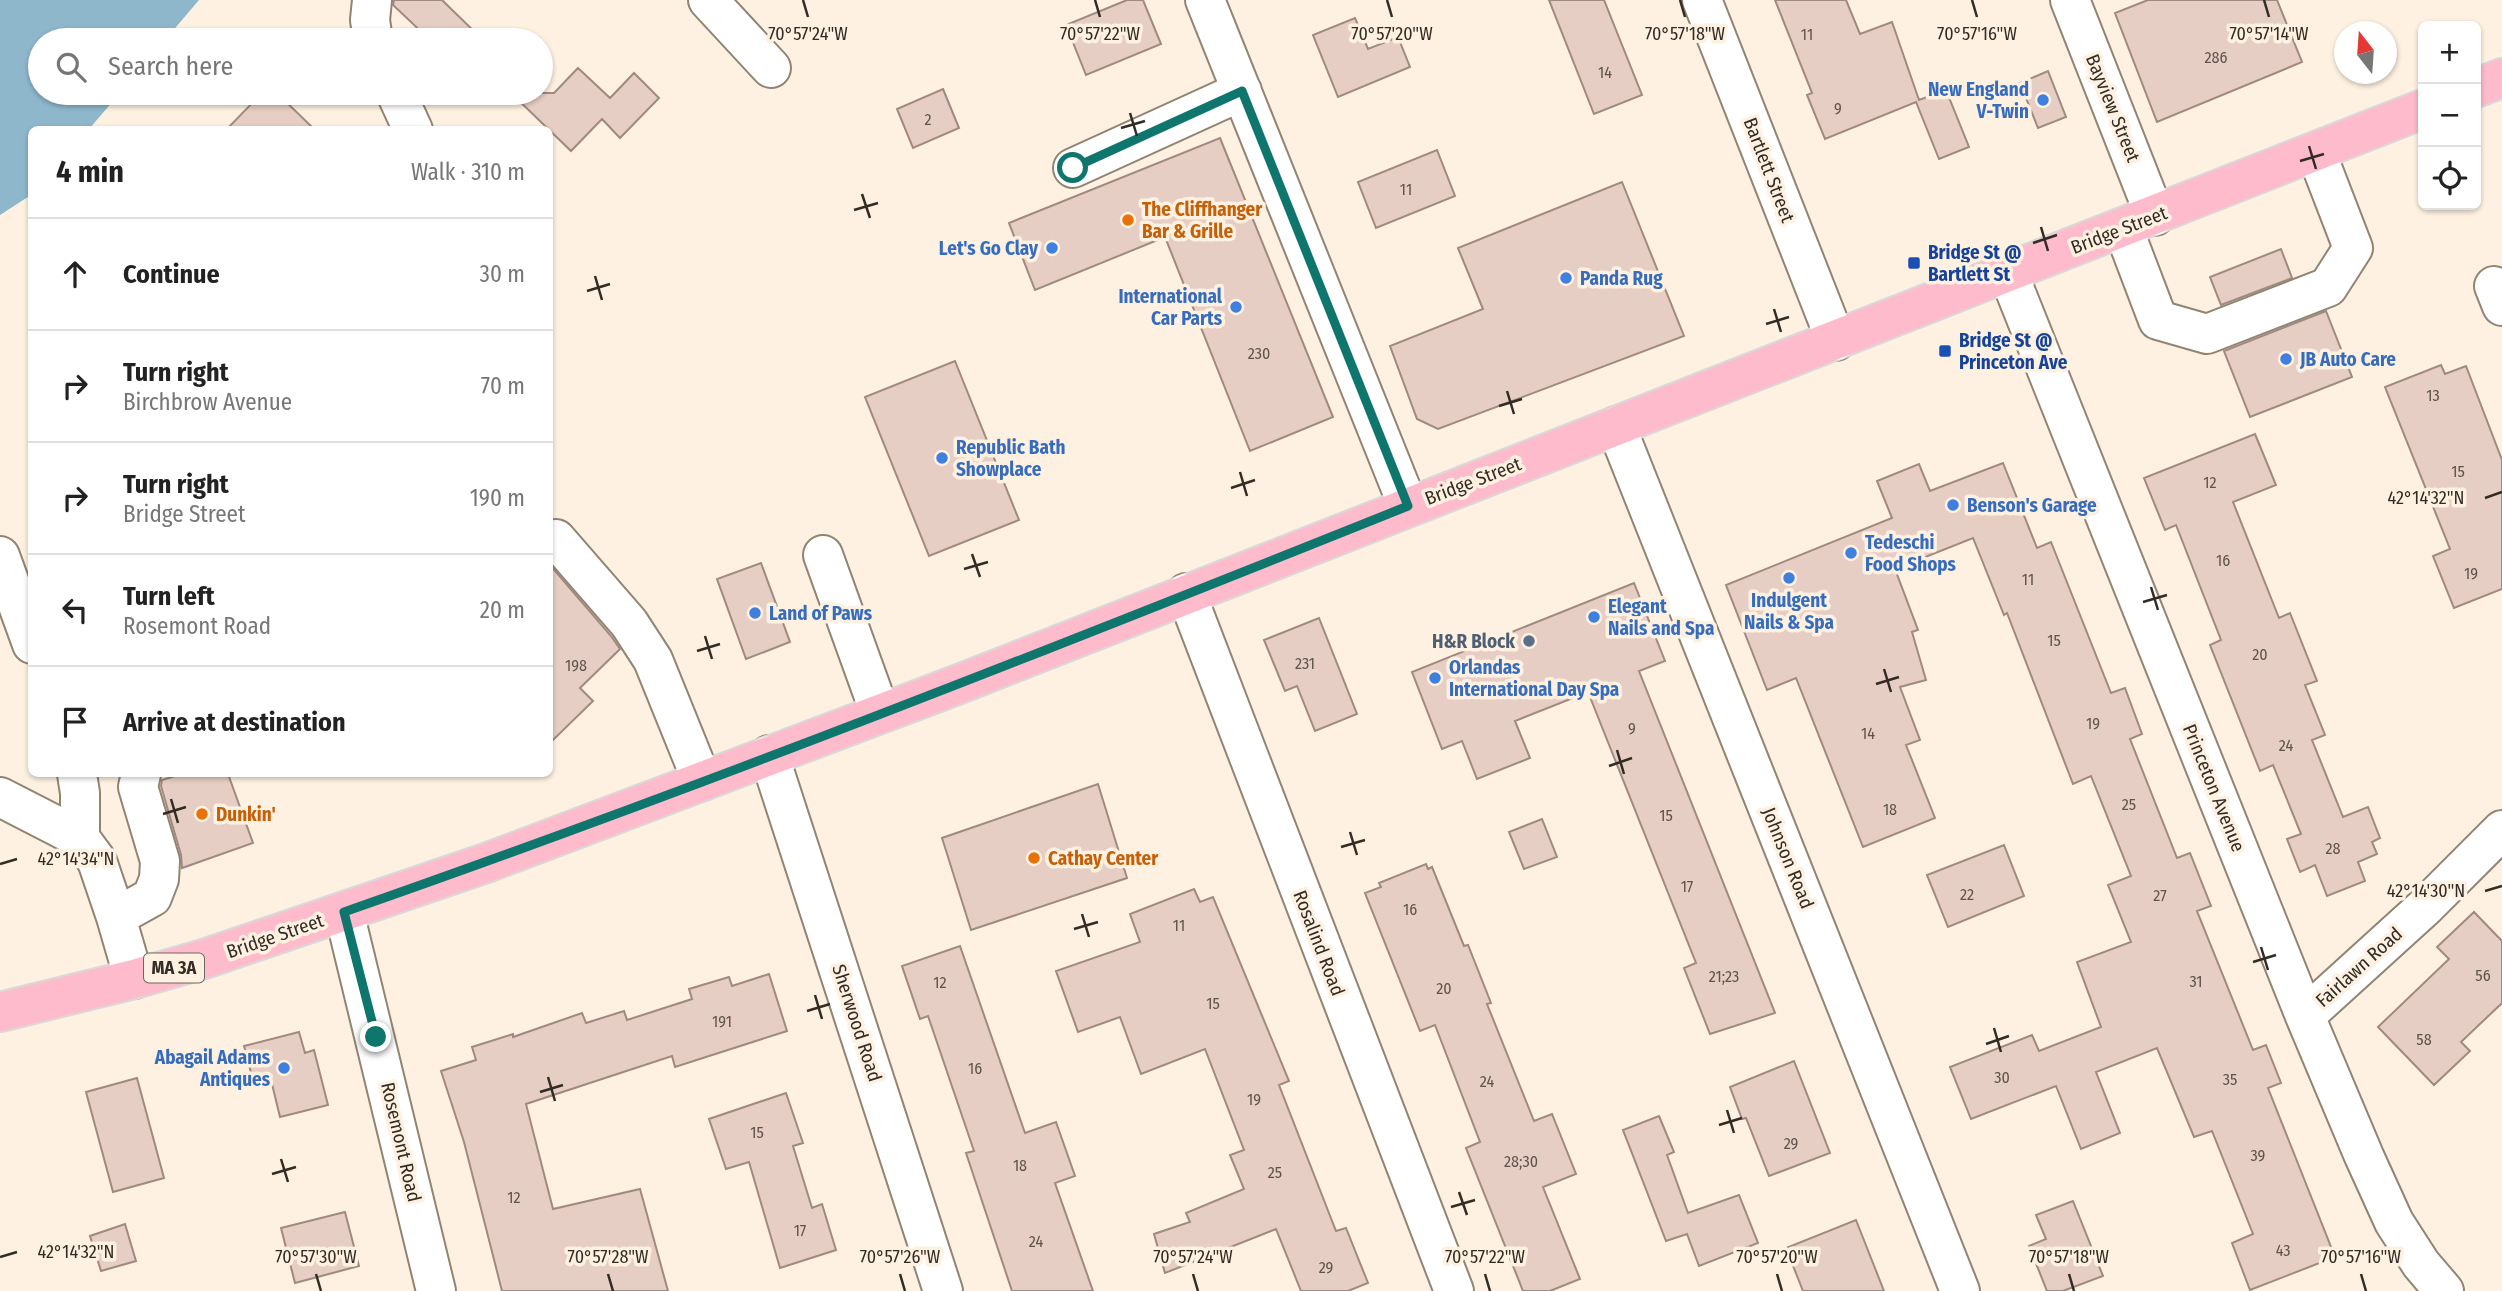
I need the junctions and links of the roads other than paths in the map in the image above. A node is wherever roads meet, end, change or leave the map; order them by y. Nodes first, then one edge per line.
1 (372, 0) edge
2 (708, 0) edge
3 (1205, 0) edge
4 (1702, 0) edge
5 (2070, 0) edge
6 (371, 28) edge
7 (771, 68) dead end
8 (2502, 78) edge
9 (2481, 86) edge
10 (1242, 91) junction
11 (402, 105) edge
12 (2418, 111) edge
13 (411, 126) edge
14 (2316, 152) junction
15 (1073, 168) dead end
16 (2139, 222) junction
17 (2008, 273) junction
18 (1836, 341) junction
19 (1616, 426) junction
20 (1408, 506) junction
21 (553, 540) edge
22 (823, 555) dead end
23 (0, 556) edge
24 (1186, 593) junction
25 (28, 633) edge
26 (880, 713) junction
27 (769, 755) junction
28 (77, 777) edge
29 (140, 777) edge
30 (702, 781) junction
31 (0, 797) edge
32 (2502, 830) edge
33 (80, 838) junction
34 (344, 912) junction
35 (116, 917) junction
36 (134, 979) junction
37 (0, 1012) edge
38 (2305, 1016) junction
39 (436, 1291) edge
40 (943, 1291) edge
41 (1454, 1291) edge
42 (1960, 1291) edge
43 (2444, 1291) edge

1 - 6 street
2 - 7 street
3 - 10 street
4 - 18 street, Bartlett Street
5 - 16 street, Bayview Street
8 - 9 main road
10 - 15 street
10 - 20 street
11 - 13 street
12 - 14 main road, Bridge Street / MA 3A
14 - 16 main road, Bridge Street / MA 3A
14 - 16 street, Bayview Street
16 - 17 main road, Bridge Street / MA 3A
17 - 18 main road, Bridge Street / MA 3A
17 - 38 street, Princeton Avenue
18 - 19 main road, Bridge Street / MA 3A
19 - 20 main road, Bridge Street / MA 3A
19 - 42 street, Johnson Road
20 - 24 main road, Bridge Street / MA 3A
21 - 30 street
22 - 26 street
23 - 25 street
24 - 26 main road, Bridge Street / MA 3A
24 - 41 street, Rosalind Road
26 - 27 main road, Bridge Street / MA 3A
27 - 30 main road, Bridge Street / MA 3A
27 - 40 street, Sherwood Road
28 - 33 street
29 - 35 street
30 - 34 main road, Bridge Street / MA 3A
31 - 33 street
32 - 38 street, Fairlawn Road
33 - 35 street
34 - 36 main road, Bridge Street / MA 3A
34 - 39 street, Rosemont Road
35 - 36 street
36 - 37 main road, Bridge Street / MA 3A
38 - 43 street, Princeton Avenue

